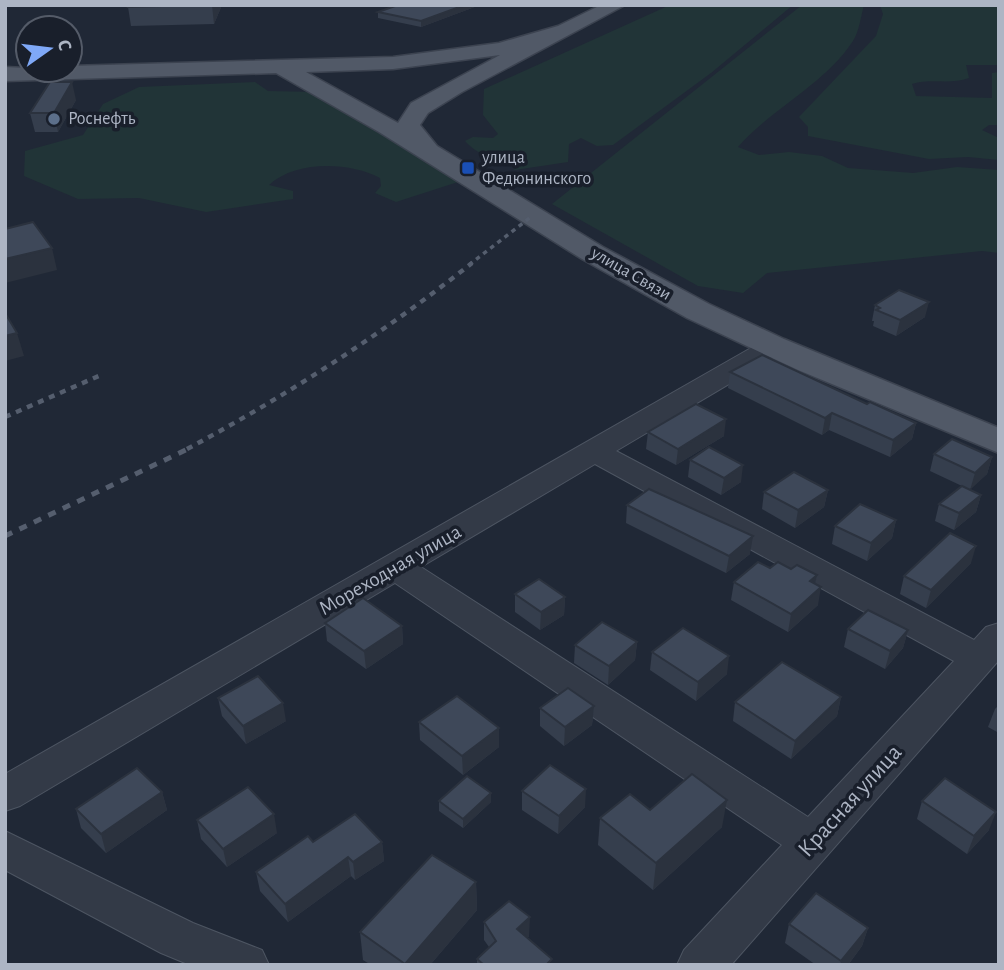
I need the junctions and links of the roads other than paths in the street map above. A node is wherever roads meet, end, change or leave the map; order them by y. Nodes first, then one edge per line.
1 (616, 5) edge
2 (564, 31) junction
3 (422, 61) junction
4 (358, 65) junction
5 (283, 68) junction
6 (5, 74) edge
7 (454, 87) junction
8 (327, 90) junction
9 (431, 101) junction
10 (348, 103) junction
11 (431, 155) junction
12 (774, 346) junction
13 (999, 442) edge
14 (594, 452) junction
15 (396, 567) junction
16 (989, 647) edge
17 (5, 794) edge
18 (813, 843) junction
19 (5, 849) edge
20 (246, 965) edge
21 (701, 965) edge

1 - 2 main road
2 - 3 main road
2 - 7 main road
3 - 4 main road
3 - 7 main road
4 - 5 main road
4 - 8 main road
5 - 6 main road
5 - 8 main road, улица Связи
7 - 9 main road
8 - 10 main road, улица Связи
9 - 10 main road
9 - 11 main road
10 - 11 main road, улица Связи
11 - 12 main road, улица Связи
12 - 13 main road, улица Связи
12 - 14 street, Мореходная улица
14 - 15 street, Мореходная улица
14 - 16 street
15 - 17 street, Мореходная улица
15 - 18 street
16 - 18 street, Красная улица
18 - 21 street, Красная улица
19 - 20 street

